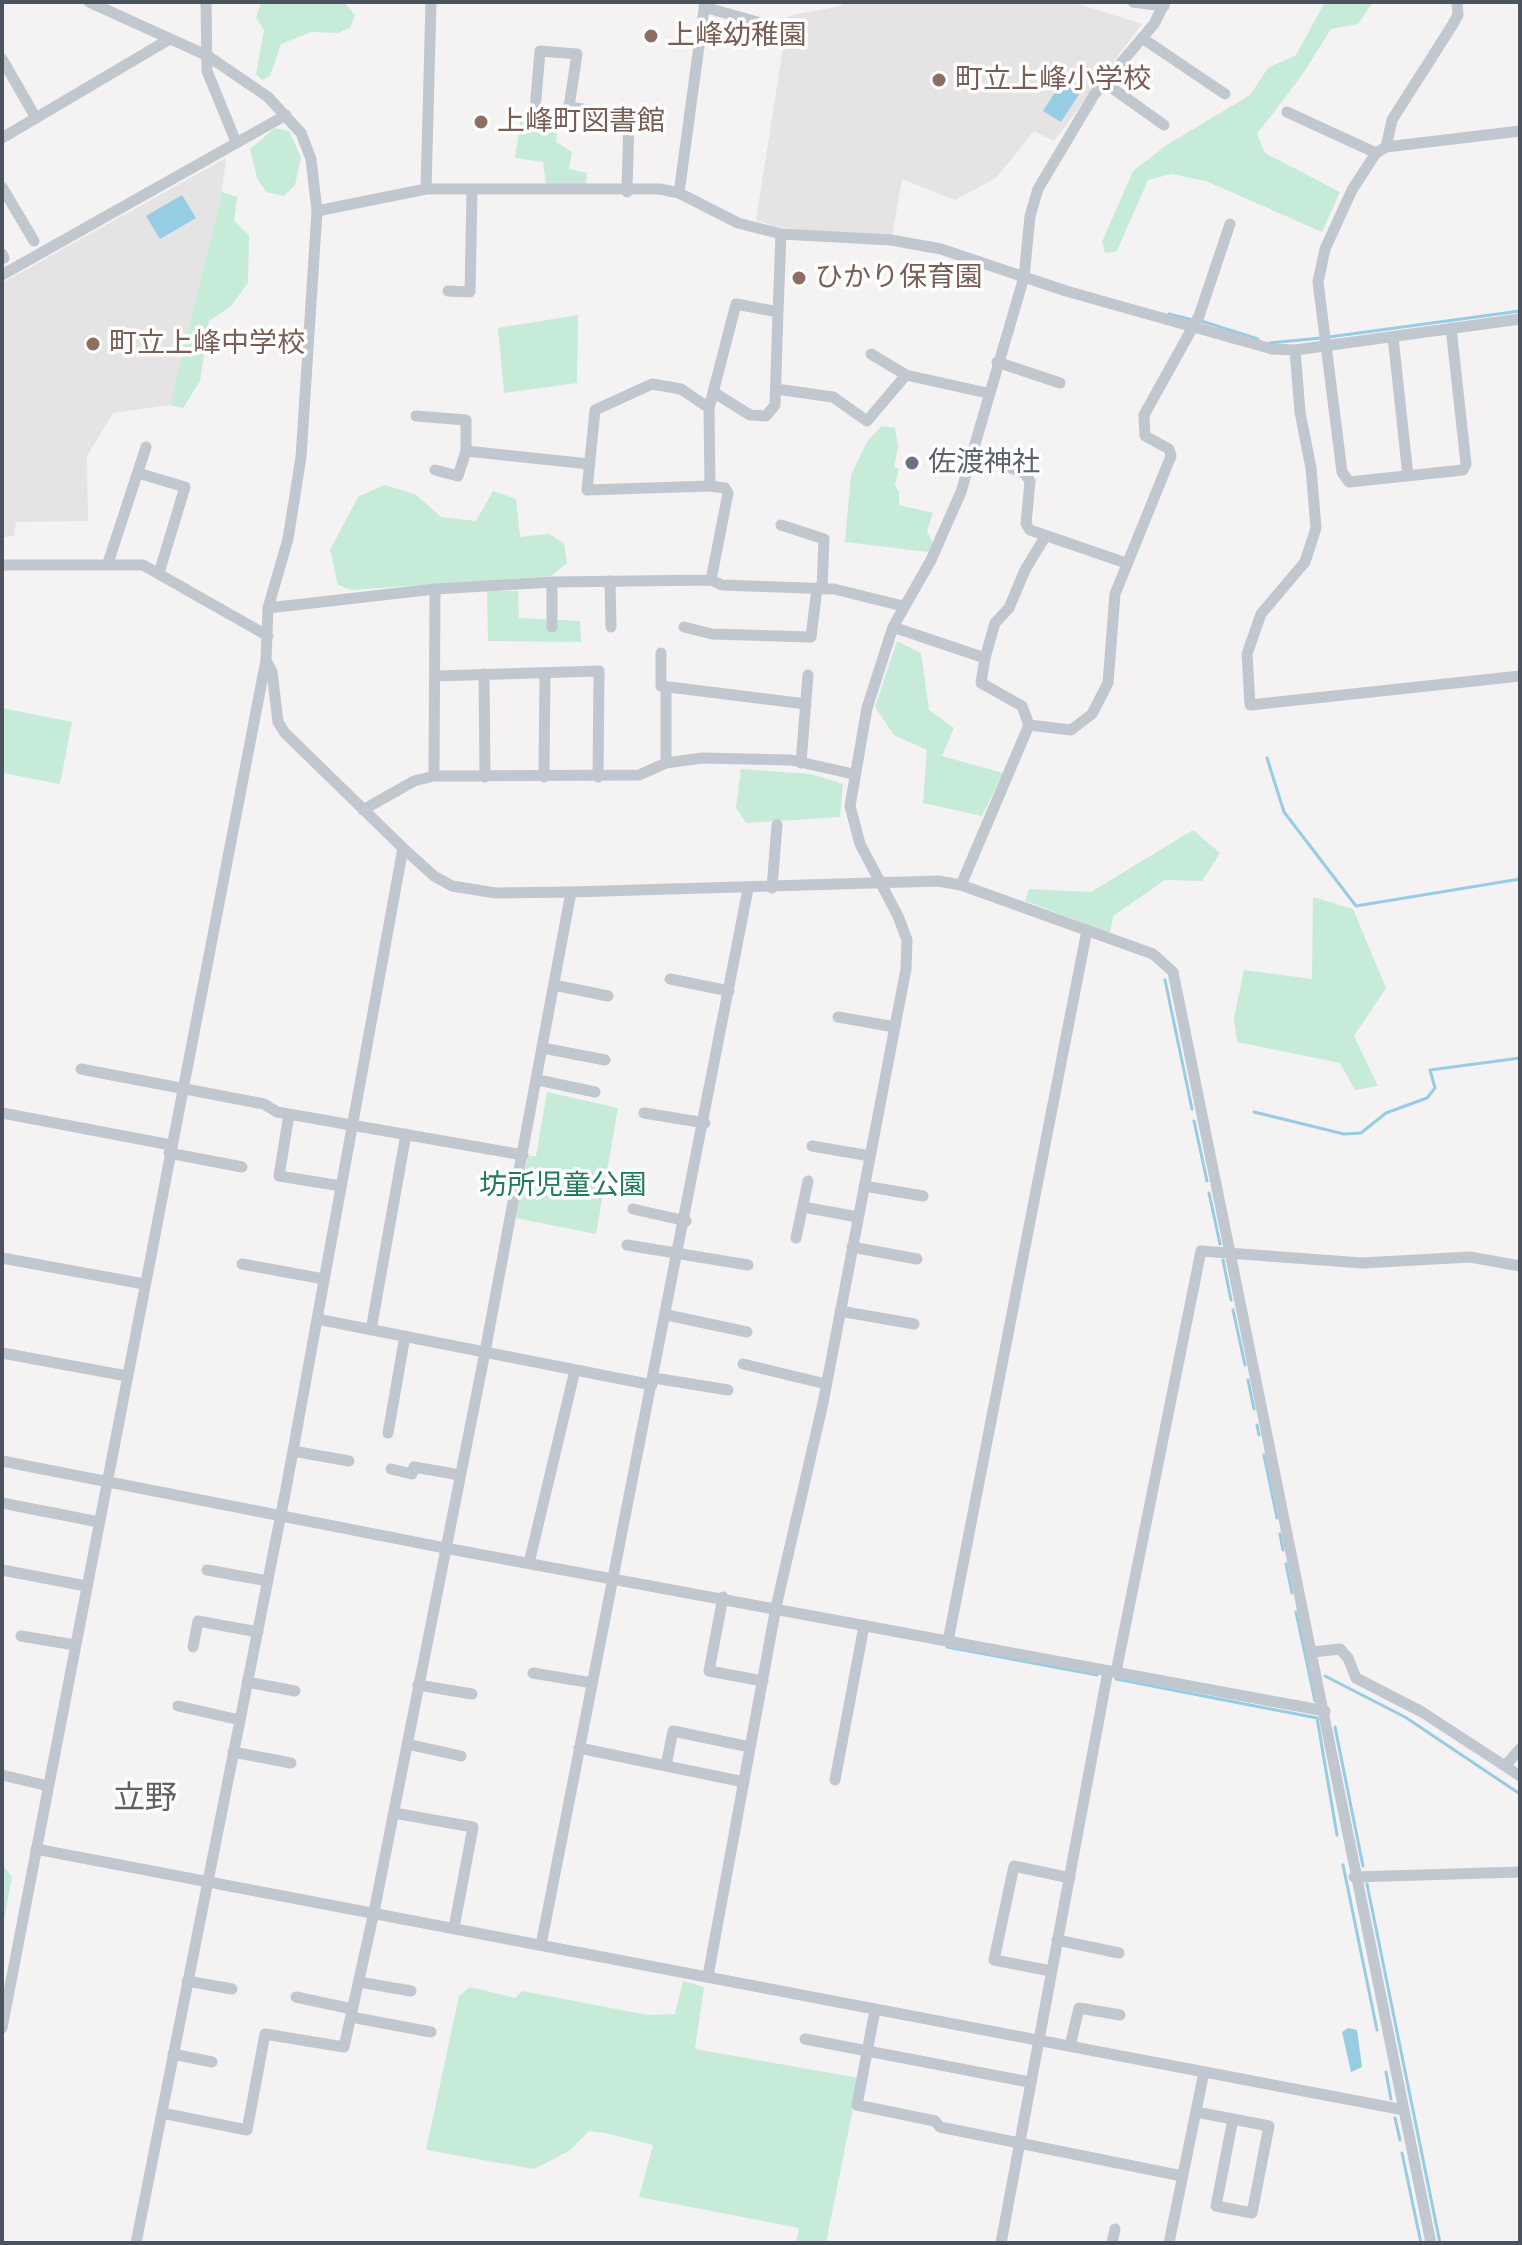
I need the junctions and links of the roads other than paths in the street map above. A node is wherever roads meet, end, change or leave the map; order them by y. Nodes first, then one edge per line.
1 (89, 2) edge
2 (206, 2) edge
3 (431, 2) edge
4 (1133, 2) edge
5 (1457, 2) edge
6 (1165, 4) edge
7 (704, 5) edge
8 (786, 30) dead end
9 (1142, 38) junction
10 (168, 40) junction
11 (208, 56) junction
12 (2, 59) edge
13 (1105, 83) junction
14 (1225, 94) dead end
15 (569, 107) junction
16 (1287, 112) dead end
17 (286, 115) junction
18 (36, 118) junction
19 (1164, 125) dead end
20 (1520, 131) edge
21 (2, 138) edge
22 (236, 142) junction
23 (1381, 150) junction
24 (2, 187) edge
25 (426, 189) junction
26 (472, 190) junction
27 (627, 192) junction
28 (679, 193) junction
29 (317, 211) junction
30 (1230, 224) dead end
31 (781, 234) junction
32 (34, 241) dead end
33 (2, 275) edge
34 (1024, 277) junction
35 (448, 291) dead end
36 (778, 312) junction
37 (1520, 319) edge
38 (1451, 328) junction
39 (1193, 329) junction
40 (1393, 337) junction
41 (1327, 346) junction
42 (1295, 350) junction
43 (871, 354) dead end
44 (997, 362) junction
45 (906, 375) junction
46 (1060, 383) dead end
47 (776, 389) junction
48 (713, 392) junction
49 (987, 393) junction
50 (709, 408) junction
51 (416, 416) dead end
52 (146, 447) dead end
53 (466, 451) junction
54 (972, 451) junction
55 (589, 464) junction
56 (435, 470) dead end
57 (138, 473) junction
58 (1408, 476) junction
59 (710, 486) junction
60 (781, 525) dead end
61 (1045, 537) junction
62 (108, 563) junction
63 (1126, 563) junction
64 (2, 565) edge
65 (159, 573) junction
66 (711, 580) junction
67 (610, 581) junction
68 (552, 582) junction
69 (819, 588) junction
70 (435, 589) junction
71 (903, 606) junction
72 (268, 608) junction
73 (552, 627) dead end
74 (611, 627) dead end
75 (684, 627) dead end
76 (893, 627) junction
77 (268, 636) junction
78 (661, 653) dead end
79 (985, 658) junction
80 (266, 660) junction
81 (545, 673) junction
82 (484, 674) junction
83 (808, 675) dead end
84 (436, 676) junction
85 (1520, 676) edge
86 (666, 687) junction
87 (806, 704) junction
88 (1029, 725) junction
89 (666, 763) junction
90 (801, 763) junction
91 (853, 774) junction
92 (434, 776) junction
93 (485, 777) junction
94 (544, 777) junction
95 (598, 777) junction
96 (363, 810) junction
97 (777, 825) dead end
98 (403, 848) junction
99 (880, 885) junction
100 (961, 885) junction
101 (772, 888) junction
102 (748, 889) junction
103 (571, 892) junction
104 (1087, 930) junction
105 (670, 979) dead end
106 (554, 985) junction
107 (729, 991) junction
108 (608, 996) dead end
109 (838, 1017) dead end
110 (895, 1027) junction
111 (543, 1048) junction
112 (605, 1060) dead end
113 (81, 1069) dead end
114 (538, 1080) junction
115 (182, 1090) junction
116 (595, 1092) dead end
117 (2, 1113) edge
118 (644, 1113) dead end
119 (289, 1114) junction
120 (705, 1123) junction
121 (352, 1124) junction
122 (406, 1134) junction
123 (812, 1146) dead end
124 (170, 1149) junction
125 (523, 1155) junction
126 (870, 1156) junction
127 (242, 1167) dead end
128 (808, 1181) dead end
129 (341, 1186) junction
130 (864, 1186) junction
131 (923, 1196) dead end
132 (803, 1207) junction
133 (633, 1209) dead end
134 (858, 1217) junction
135 (686, 1221) junction
136 (796, 1238) dead end
137 (627, 1245) dead end
138 (852, 1247) junction
139 (680, 1251) junction
140 (1232, 1254) junction
141 (2, 1258) edge
142 (917, 1259) dead end
143 (242, 1264) dead end
144 (748, 1265) dead end
145 (1520, 1266) edge
146 (324, 1279) junction
147 (144, 1284) junction
148 (840, 1311) junction
149 (667, 1315) junction
150 (317, 1319) junction
151 (914, 1324) dead end
152 (371, 1330) junction
153 (747, 1332) dead end
154 (405, 1336) junction
155 (485, 1352) junction
156 (2, 1353) edge
157 (743, 1364) dead end
158 (575, 1370) junction
159 (127, 1376) junction
160 (653, 1381) junction
161 (826, 1384) junction
162 (728, 1390) dead end
163 (388, 1433) dead end
164 (293, 1451) junction
165 (2, 1461) edge
166 (349, 1461) dead end
167 (391, 1469) dead end
168 (460, 1475) junction
169 (107, 1481) junction
170 (2, 1503) edge
171 (280, 1515) junction
172 (99, 1522) junction
173 (445, 1548) junction
174 (529, 1563) junction
175 (2, 1570) edge
176 (207, 1570) dead end
177 (612, 1578) junction
178 (268, 1581) junction
179 (86, 1586) junction
180 (723, 1597) junction
181 (776, 1607) junction
182 (864, 1626) junction
183 (258, 1632) junction
184 (21, 1636) dead end
185 (948, 1641) junction
186 (75, 1645) junction
187 (193, 1647) dead end
188 (1313, 1652) junction
189 (1112, 1672) junction
190 (533, 1673) dead end
191 (763, 1681) junction
192 (247, 1682) junction
193 (592, 1683) junction
194 (418, 1685) junction
195 (295, 1691) dead end
196 (472, 1694) dead end
197 (178, 1706) dead end
198 (1325, 1711) junction
199 (240, 1720) junction
200 (407, 1744) junction
201 (750, 1747) junction
202 (579, 1748) junction
203 (1520, 1749) edge
204 (233, 1752) junction
205 (461, 1756) dead end
206 (291, 1763) dead end
207 (666, 1766) junction
208 (1505, 1766) junction
209 (2, 1775) edge
210 (1520, 1776) edge
211 (835, 1780) dead end
212 (744, 1782) junction
213 (48, 1786) junction
214 (394, 1813) junction
215 (36, 1849) junction
216 (1520, 1872) edge
217 (1354, 1877) junction
218 (1070, 1878) junction
219 (207, 1881) junction
220 (374, 1912) junction
221 (454, 1928) junction
222 (1057, 1940) junction
223 (541, 1945) junction
224 (1119, 1953) dead end
225 (1051, 1971) junction
226 (708, 1976) junction
227 (187, 1981) junction
228 (359, 1982) junction
229 (232, 1989) dead end
230 (411, 1991) dead end
231 (296, 1997) dead end
232 (875, 2010) junction
233 (352, 2013) junction
234 (1120, 2015) dead end
235 (2, 2028) edge
236 (431, 2032) dead end
237 (805, 2039) dead end
238 (1037, 2039) junction
239 (1070, 2046) junction
240 (867, 2049) junction
241 (173, 2054) junction
242 (212, 2062) dead end
243 (1204, 2072) junction
244 (1029, 2082) junction
245 (1404, 2110) junction
246 (1196, 2112) junction
247 (162, 2113) junction
248 (1233, 2119) junction
249 (1018, 2141) junction
250 (1182, 2176) junction
251 (1115, 2229) dead end
252 (136, 2243) edge
253 (1001, 2243) edge
254 (1112, 2243) edge
255 (1169, 2243) edge
256 (1431, 2243) edge

1 - 10 street
2 - 11 street
3 - 25 street
4 - 6 street
5 - 23 street
6 - 9 street
7 - 8 street
7 - 28 street
9 - 13 street
9 - 14 street
10 - 11 street
10 - 18 street
11 - 17 street
11 - 22 street
12 - 18 street
13 - 19 street
13 - 34 street
15 - 15 street
15 - 27 street
16 - 23 street
17 - 22 street
17 - 29 street
18 - 21 street
20 - 23 street
22 - 33 street
23 - 41 street
24 - 32 street
25 - 26 street
25 - 29 street
26 - 27 street
26 - 35 street
27 - 28 street
28 - 31 street
29 - 72 street
30 - 39 street
31 - 34 street
31 - 36 street
34 - 39 street
34 - 44 street
36 - 47 street
36 - 48 street
37 - 38 street
38 - 40 street
38 - 58 street
39 - 42 street
39 - 63 street
40 - 41 street
40 - 58 street
41 - 42 street
41 - 58 street
42 - 85 street
43 - 45 street
44 - 46 street
44 - 49 street
45 - 47 street
45 - 49 street
47 - 48 street
48 - 50 street
49 - 54 street
50 - 55 street
50 - 59 street
51 - 53 street
52 - 57 street
53 - 55 street
53 - 56 street
54 - 61 street
54 - 71 street
55 - 59 street
57 - 62 street
57 - 65 street
59 - 66 street
60 - 69 street
61 - 63 street
61 - 79 street
62 - 64 street
62 - 65 street
63 - 88 street
65 - 77 street
66 - 67 street
66 - 69 street
67 - 68 street
67 - 74 street
68 - 70 street
68 - 73 street
69 - 71 street
69 - 75 street
70 - 72 street
70 - 84 street
71 - 76 street
72 - 77 street
76 - 79 street
76 - 91 street
77 - 80 street
78 - 86 street
79 - 88 street
80 - 96 street
80 - 115 street
81 - 82 street
81 - 94 street
81 - 95 street
82 - 84 street
82 - 93 street
83 - 87 street
84 - 92 street
86 - 87 street
86 - 89 street
87 - 90 street
88 - 100 street
89 - 90 street
89 - 95 street
90 - 91 street
91 - 99 street
92 - 93 street
92 - 96 street
93 - 94 street
94 - 95 street
96 - 98 street
97 - 101 street
98 - 103 street
98 - 121 street
99 - 100 street
99 - 101 street
99 - 110 street
100 - 104 street
101 - 102 street
102 - 103 street
102 - 107 street
103 - 106 street
104 - 140 street
104 - 185 street
105 - 107 street
106 - 108 street
106 - 111 street
107 - 120 street
109 - 110 street
110 - 126 street
111 - 112 street
111 - 114 street
113 - 115 street
114 - 116 street
114 - 125 street
115 - 119 street
115 - 124 street
117 - 124 street
118 - 120 street
119 - 121 street
119 - 129 street
120 - 135 street
121 - 122 street
121 - 129 street
122 - 125 street
122 - 152 street
123 - 126 street
124 - 127 street
124 - 147 street
125 - 155 street
126 - 130 street
128 - 132 street
129 - 146 street
130 - 131 street
130 - 134 street
132 - 134 street
132 - 136 street
133 - 135 street
134 - 138 street
135 - 139 street
137 - 139 street
138 - 142 street
138 - 148 street
139 - 144 street
139 - 149 street
140 - 145 street
140 - 188 street
140 - 189 street
141 - 147 street
143 - 146 street
146 - 150 street
147 - 159 street
148 - 151 street
148 - 161 street
149 - 153 street
149 - 160 street
150 - 152 street
150 - 164 street
152 - 154 street
154 - 155 street
154 - 163 street
155 - 158 street
155 - 168 street
156 - 159 street
157 - 161 street
158 - 160 street
158 - 174 street
159 - 169 street
160 - 162 street
160 - 177 street
161 - 181 street
164 - 166 street
164 - 171 street
165 - 169 street
167 - 168 street
168 - 173 street
169 - 171 street
169 - 172 street
170 - 172 street
171 - 173 street
171 - 178 street
172 - 179 street
173 - 174 street
173 - 194 street
174 - 177 street
175 - 179 street
176 - 178 street
177 - 180 street
177 - 193 street
178 - 183 street
179 - 186 street
180 - 181 street
180 - 191 street
181 - 182 street
181 - 191 street
182 - 185 street
182 - 211 street
183 - 187 street
183 - 192 street
184 - 186 street
185 - 189 street
186 - 213 street
188 - 198 street
188 - 208 street
189 - 198 street
189 - 218 street
190 - 193 street
191 - 201 street
192 - 195 street
192 - 199 street
193 - 202 street
194 - 196 street
194 - 200 street
197 - 199 street
198 - 217 street
199 - 204 street
200 - 205 street
200 - 214 street
201 - 207 street
201 - 212 street
202 - 207 street
202 - 223 street
203 - 208 street
204 - 206 street
204 - 219 street
207 - 212 street
208 - 210 street
209 - 213 street
212 - 226 street
213 - 215 street
214 - 220 street
214 - 221 street
215 - 219 street
215 - 235 street
216 - 217 street
217 - 245 street
218 - 222 street
218 - 225 street
219 - 220 street
219 - 227 street
220 - 221 street
220 - 228 street
221 - 223 street
222 - 224 street
222 - 225 street
223 - 226 street
225 - 238 street
226 - 232 street
227 - 229 street
227 - 241 street
228 - 230 street
228 - 233 street
231 - 233 street
232 - 238 street
232 - 240 street
233 - 236 street
233 - 247 street
234 - 239 street
237 - 240 street
238 - 239 street
238 - 244 street
239 - 243 street
240 - 244 street
240 - 249 street
241 - 242 street
241 - 247 street
243 - 245 street
243 - 246 street
244 - 249 street
245 - 256 street
246 - 248 street
246 - 250 street
247 - 252 street
248 - 248 street
249 - 250 street
249 - 253 street
250 - 255 street
251 - 254 street

